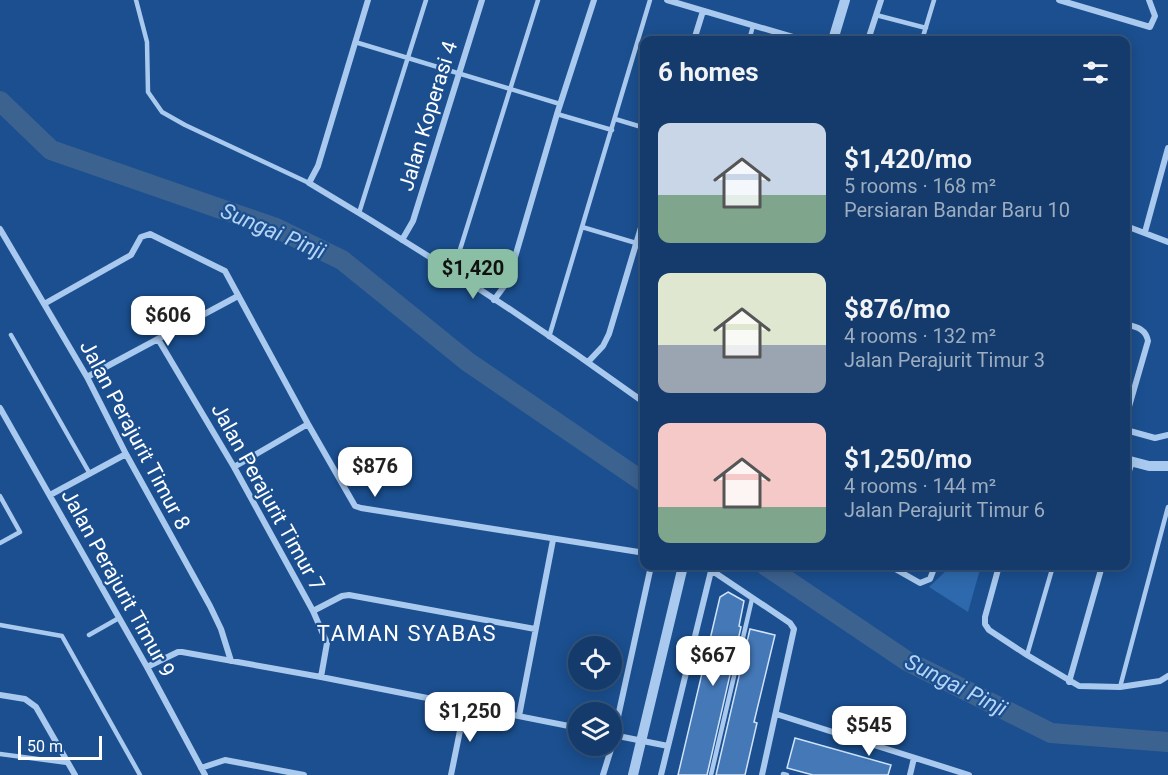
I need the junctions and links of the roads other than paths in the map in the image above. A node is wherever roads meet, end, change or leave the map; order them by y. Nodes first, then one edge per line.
1 (136, 0) edge
2 (368, 0) edge
3 (426, 0) edge
4 (482, 0) edge
5 (538, 0) edge
6 (594, 0) edge
7 (650, 0) edge
8 (667, 0) edge
9 (845, 0) edge
10 (881, 0) edge
11 (934, 0) edge
12 (1059, 0) edge
13 (1149, 0) edge
14 (703, 11) junction
15 (876, 15) junction
16 (753, 26) junction
17 (926, 28) junction
18 (695, 36) edge
19 (750, 36) edge
20 (788, 36) edge
21 (834, 36) edge
22 (869, 36) edge
23 (923, 36) edge
24 (355, 42) junction
25 (408, 58) junction
26 (457, 73) junction
27 (510, 89) junction
28 (560, 104) junction
29 (557, 114) junction
30 (615, 119) junction
31 (640, 126) edge
32 (612, 130) junction
33 (1168, 148) edge
34 (309, 183) junction
35 (359, 213) junction
36 (582, 227) junction
37 (1130, 227) edge
38 (0, 229) edge
39 (640, 230) edge
40 (1145, 232) junction
41 (402, 240) junction
42 (1168, 242) edge
43 (636, 243) junction
44 (453, 272) junction
45 (238, 296) junction
46 (494, 300) junction
47 (44, 304) junction
48 (1130, 325) edge
49 (11, 335) dead end
50 (549, 337) junction
51 (158, 339) junction
52 (588, 362) junction
53 (87, 376) junction
54 (640, 399) edge
55 (1130, 403) edge
56 (0, 408) edge
57 (308, 424) junction
58 (1130, 431) edge
59 (1168, 435) edge
60 (126, 454) junction
61 (1130, 461) edge
62 (1168, 466) edge
63 (234, 467) junction
64 (90, 474) junction
65 (50, 495) junction
66 (0, 496) edge
67 (1168, 507) edge
68 (553, 540) junction
69 (0, 543) edge
70 (640, 552) edge
71 (650, 570) edge
72 (682, 570) edge
73 (897, 570) edge
74 (933, 570) edge
75 (998, 570) edge
76 (1052, 570) edge
77 (1101, 570) edge
78 (711, 571) joint
79 (752, 599) junction
80 (313, 611) junction
81 (119, 618) junction
82 (0, 625) edge
83 (535, 629) junction
84 (89, 635) dead end
85 (1027, 655) junction
86 (231, 661) junction
87 (147, 667) junction
88 (1168, 676) edge
89 (321, 677) junction
90 (1070, 682) junction
91 (1120, 687) junction
92 (0, 695) edge
93 (620, 702) edge
94 (465, 706) junction
95 (776, 714) junction
96 (519, 716) junction
97 (568, 726) edge
98 (622, 737) edge
99 (642, 741) junction
100 (668, 746) junction
101 (0, 754) edge
102 (609, 756) edge
103 (914, 758) junction
104 (68, 763) junction
105 (201, 768) junction
106 (961, 774) edge
107 (75, 775) edge
108 (140, 775) edge
109 (205, 775) edge
110 (304, 775) edge
111 (451, 775) edge
112 (603, 775) edge
113 (633, 775) edge
114 (661, 775) edge
115 (711, 775) edge
116 (762, 775) edge
117 (910, 775) edge
118 (969, 775) edge

1 - 34 lane
2 - 24 street
3 - 25 lane
4 - 26 street, Jalan Koperasi 4
5 - 27 lane
6 - 28 street
7 - 30 lane
8 - 14 street
9 - 21 street
10 - 15 street
11 - 17 lane
12 - 13 street
14 - 16 street
14 - 18 street
15 - 17 lane
15 - 22 street
16 - 19 lane
16 - 20 street
17 - 23 lane
24 - 25 lane
24 - 34 street
25 - 26 lane
25 - 35 lane
26 - 27 lane
26 - 41 street, Jalan Koperasi 4
27 - 28 lane
27 - 44 lane
28 - 29 street
29 - 32 lane
29 - 46 street
30 - 31 lane
30 - 32 lane
32 - 36 lane
33 - 40 street
34 - 35 street
35 - 41 street
36 - 43 lane
36 - 50 lane
37 - 40 street
38 - 47 street, Jalan Perajurit Timur 8
39 - 43 street
40 - 42 street
41 - 44 street
43 - 52 street
44 - 46 street
45 - 47 street
45 - 51 street
45 - 57 street
46 - 50 street
47 - 53 street, Jalan Perajurit Timur 8
48 - 55 street
49 - 64 lane
50 - 52 street
51 - 53 street
51 - 63 street, Jalan Perajurit Timur 7
52 - 54 street
53 - 60 street, Jalan Perajurit Timur 8
56 - 65 street, Jalan Perajurit Timur 9
57 - 63 street
57 - 68 street
58 - 59 street
60 - 64 street
60 - 86 street, Jalan Perajurit Timur 8
61 - 62 street
63 - 80 street, Jalan Perajurit Timur 7
64 - 65 street
65 - 81 street, Jalan Perajurit Timur 9
66 - 69 lane
67 - 91 lane
68 - 70 street
68 - 83 street
71 - 93 street
72 - 99 street
73 - 74 street
75 - 85 street
76 - 85 lane
77 - 90 street
78 - 79 street
78 - 100 street
79 - 95 street
79 - 115 lane
80 - 83 street
80 - 89 street, Jalan Perajurit Timur 7
81 - 84 lane
81 - 87 street, Jalan Perajurit Timur 9
82 - 108 lane
83 - 96 street
85 - 90 street
86 - 87 street
86 - 89 street
87 - 105 street, Jalan Perajurit Timur 9
88 - 91 street
89 - 94 street
90 - 91 street
92 - 104 street
94 - 96 street
94 - 111 street
95 - 103 street
95 - 116 street
96 - 97 street
98 - 99 street
99 - 100 street
99 - 113 street
100 - 114 street
101 - 104 lane
102 - 112 street
103 - 106 street
103 - 117 street
104 - 107 street
105 - 109 street, Jalan Perajurit Timur 9
105 - 110 street
106 - 118 street

